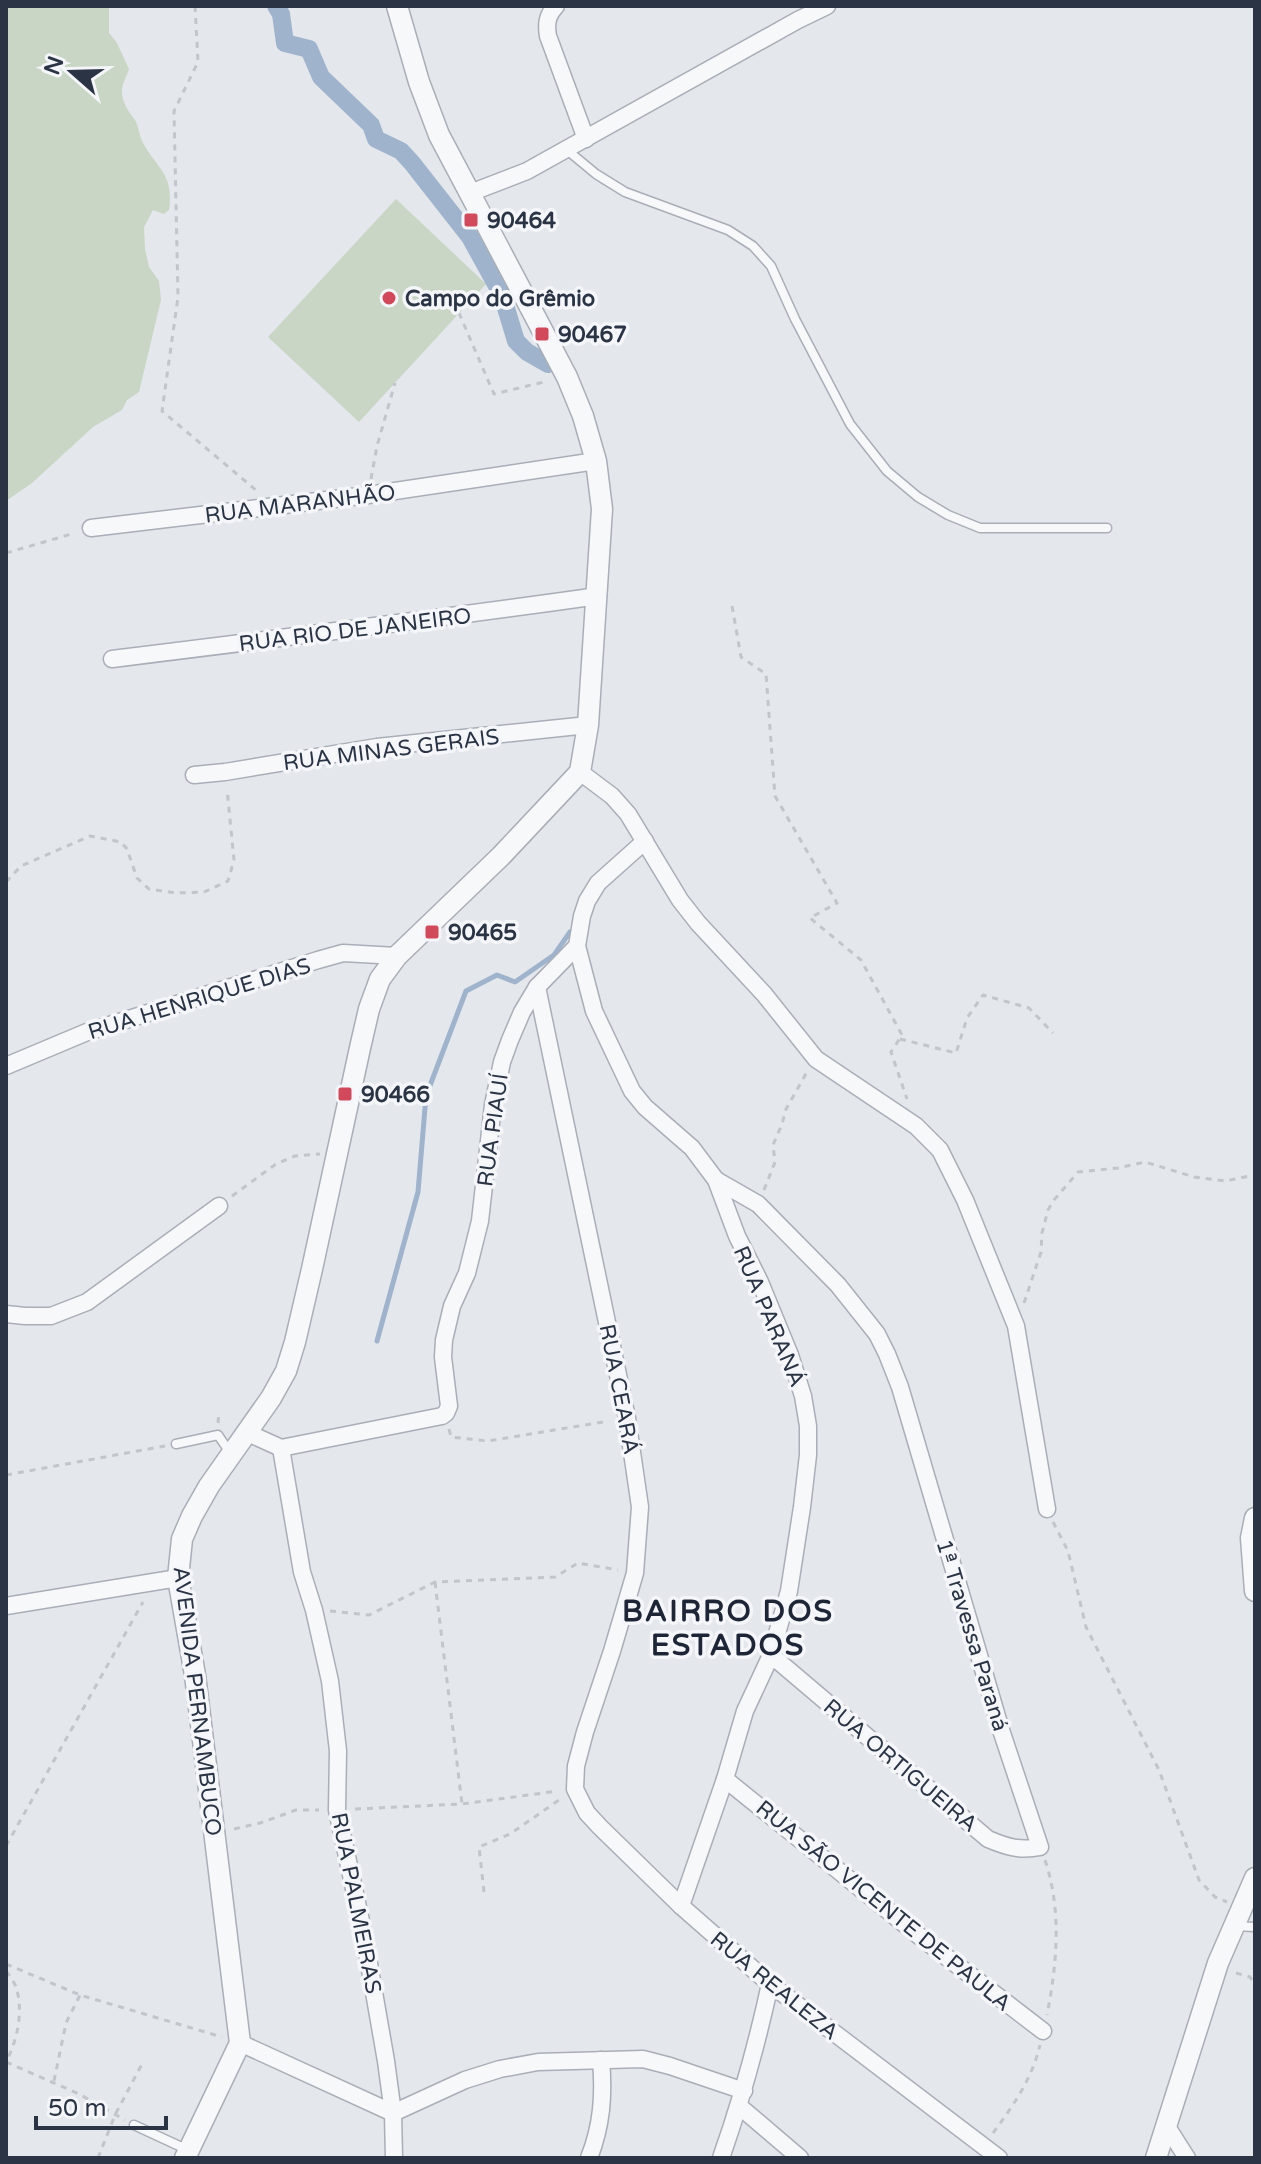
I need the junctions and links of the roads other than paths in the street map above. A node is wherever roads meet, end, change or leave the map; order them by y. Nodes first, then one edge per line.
1 (397, 6) edge
2 (556, 6) edge
3 (827, 6) edge
4 (795, 13) edge
5 (586, 139) junction
6 (567, 150) junction
7 (470, 193) junction
8 (596, 461) junction
9 (91, 528) road end
10 (1107, 528) dead end
11 (598, 596) junction
12 (112, 659) dead end
13 (588, 725) junction
14 (580, 772) junction
15 (194, 775) dead end
16 (645, 841) junction
17 (577, 946) junction
18 (397, 956) junction
19 (537, 987) junction
20 (6, 1066) edge
21 (716, 1180) junction
22 (219, 1206) road end
23 (6, 1314) edge
24 (248, 1433) junction
25 (176, 1444) road end
26 (281, 1448) junction
27 (231, 1455) junction
28 (1047, 1509) road end
29 (1255, 1518) edge
30 (178, 1578) junction
31 (1255, 1591) edge
32 (6, 1606) edge
33 (771, 1655) junction
34 (725, 1779) junction
35 (575, 1789) joint
36 (1040, 1847) joint
37 (1255, 1878) edge
38 (681, 1906) junction
39 (1237, 1917) junction
40 (1255, 1927) edge
41 (770, 1984) junction
42 (1043, 2031) road end
43 (240, 2043) junction
44 (601, 2060) junction
45 (741, 2098) junction
46 (393, 2113) junction
47 (134, 2125) road end
48 (1166, 2125) junction
49 (186, 2154) edge
50 (394, 2158) edge
51 (589, 2158) edge
52 (721, 2158) edge
53 (800, 2158) edge
54 (999, 2158) edge
55 (1156, 2158) edge
56 (1187, 2158) edge

1 - 7 street
2 - 5 street
3 - 4 street
4 - 5 street
5 - 6 street
6 - 7 street
6 - 10 lane
7 - 8 street
8 - 9 street, RUA MARANHÃO
8 - 11 street
11 - 12 street, RUA RIO DE JANEIRO
11 - 13 street
13 - 14 street
13 - 15 street, RUA MINAS GERAIS
14 - 16 street
14 - 18 street, AVENIDA PERNAMBUCO
16 - 17 street
16 - 28 street
17 - 19 street, RUA PIAUÍ
17 - 21 street, RUA PARANÁ
18 - 20 street, RUA HENRIQUE DIAS
18 - 24 street, AVENIDA PERNAMBUCO
19 - 26 street, RUA PIAUÍ
19 - 35 street, RUA CEARÁ
21 - 33 street, RUA PARANÁ
21 - 36 street, 1ª Travessa Paraná
22 - 23 street
24 - 26 street
24 - 27 street, AVENIDA PERNAMBUCO
25 - 27 lane
26 - 46 street, RUA PALMEIRAS
27 - 30 street, AVENIDA PERNAMBUCO
29 - 31 street
30 - 32 street
30 - 43 street, AVENIDA PERNAMBUCO
33 - 34 street, RUA PARANÁ
33 - 36 street, RUA ORTIGUEIRA
34 - 38 street, RUA PARANÁ
34 - 42 street, RUA SÃO VICENTE DE PAULA
35 - 38 street, RUA REALEZA
37 - 39 street
38 - 41 street, RUA REALEZA
39 - 40 lane
39 - 48 street
41 - 45 street
41 - 54 street, RUA REALEZA
43 - 46 street
43 - 49 street
44 - 45 street
44 - 46 street
44 - 51 street
45 - 52 street
45 - 53 street
46 - 50 street, RUA PALMEIRAS
47 - 49 lane
48 - 55 street
48 - 56 street

